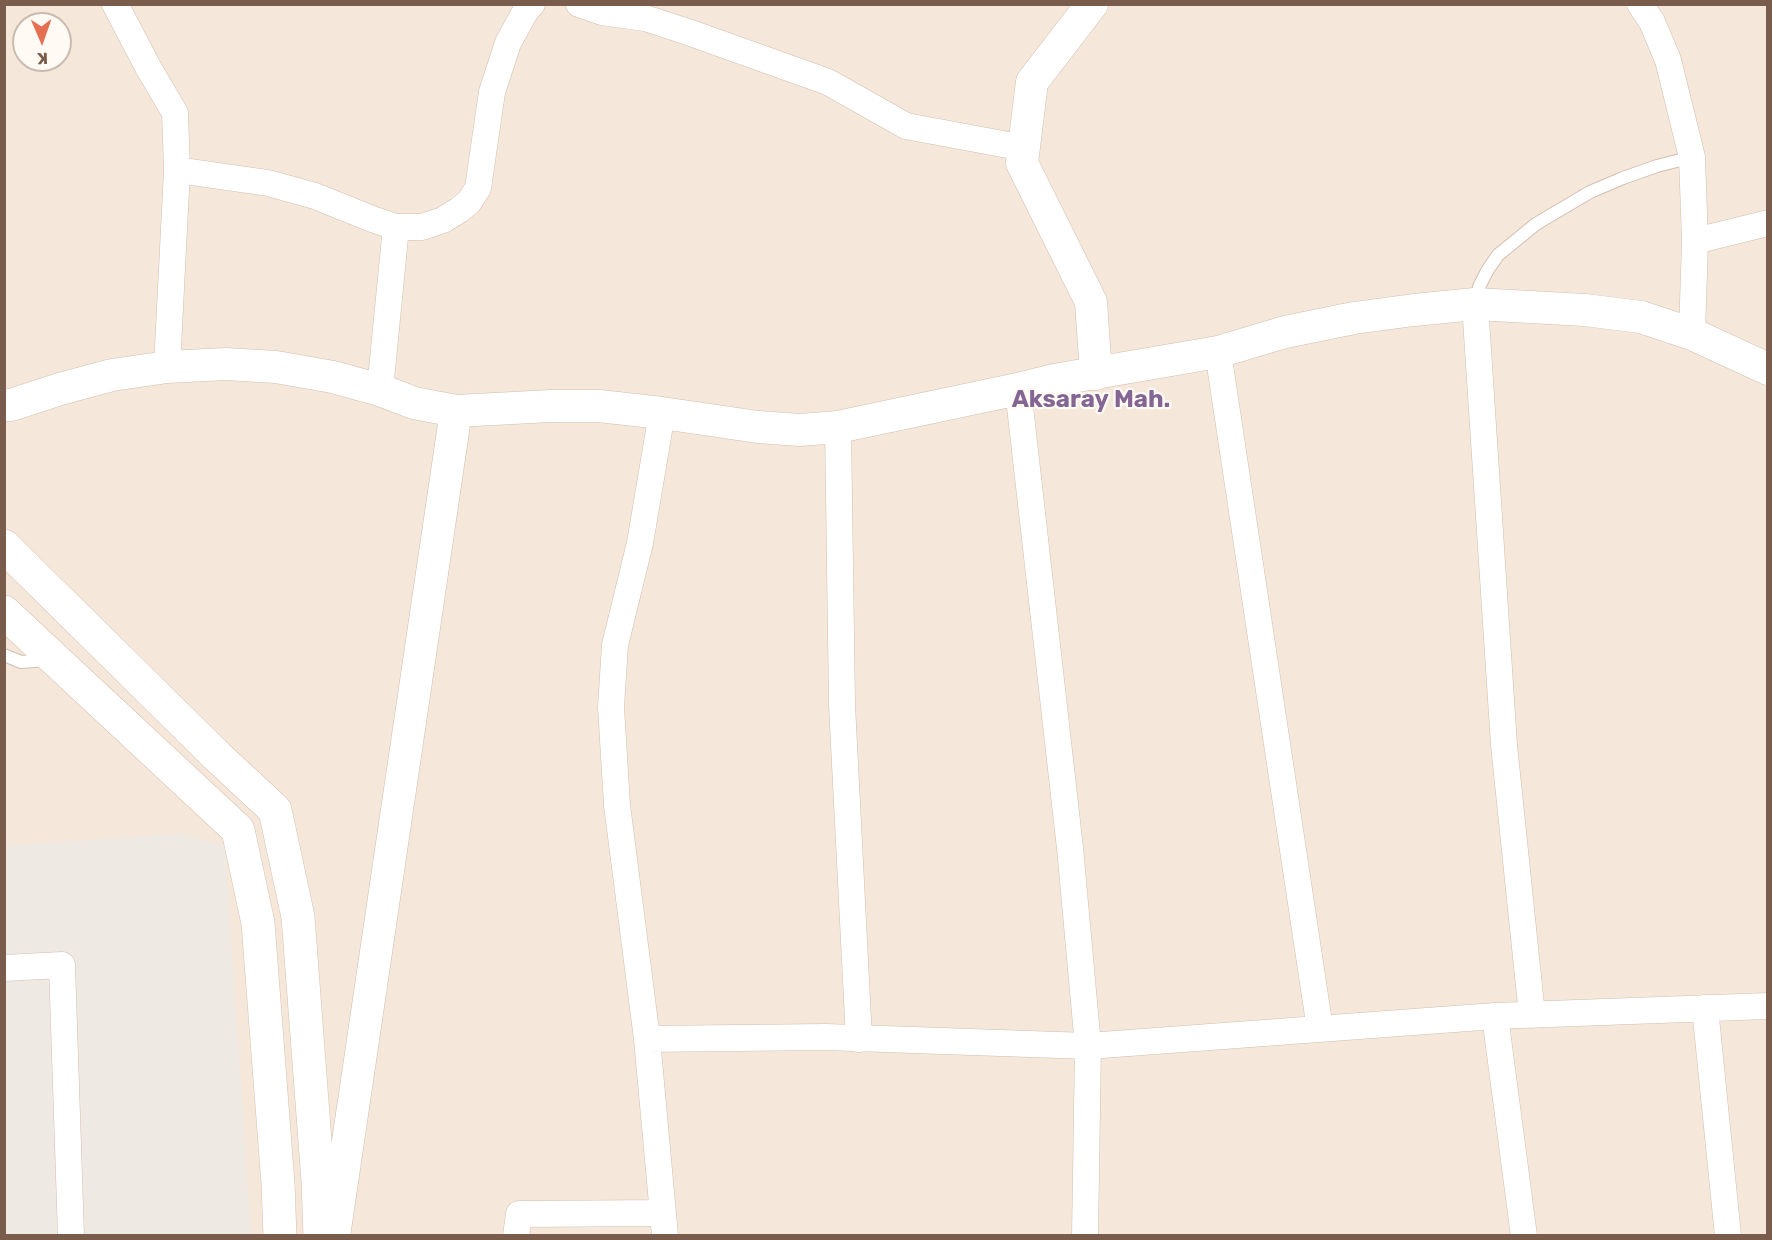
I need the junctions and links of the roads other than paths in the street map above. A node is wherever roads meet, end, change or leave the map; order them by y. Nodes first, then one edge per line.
1 (115, 4) edge
2 (532, 4) edge
3 (579, 4) edge
4 (1092, 4) edge
5 (1640, 4) edge
6 (1024, 148) junction
7 (1692, 157) junction
8 (177, 170) junction
9 (1767, 223) edge
10 (396, 227) junction
11 (1695, 241) junction
12 (1475, 304) junction
13 (1692, 334) junction
14 (1218, 352) junction
15 (167, 367) junction
16 (1767, 369) edge
17 (1096, 374) junction
18 (1018, 389) junction
19 (380, 390) junction
20 (7, 410) edge
21 (456, 411) junction
22 (662, 413) junction
23 (838, 428) junction
24 (4, 546) edge
25 (4, 612) edge
26 (4, 655) edge
27 (56, 660) junction
28 (4, 968) edge
29 (1767, 1006) edge
30 (1705, 1008) junction
31 (1532, 1015) junction
32 (1495, 1016) junction
33 (1320, 1029) junction
34 (647, 1039) junction
35 (859, 1039) junction
36 (1088, 1046) junction
37 (664, 1224) edge
38 (71, 1236) edge
39 (280, 1236) edge
40 (320, 1236) edge
41 (334, 1236) edge
42 (516, 1236) edge
43 (1085, 1236) edge
44 (1524, 1236) edge
45 (1728, 1236) edge

1 - 8 street
2 - 10 street
3 - 6 street
4 - 6 street
5 - 7 street
6 - 17 street
7 - 11 street
7 - 12 lane
8 - 10 street
8 - 15 street
9 - 11 street
10 - 19 street
11 - 13 street
12 - 13 street
12 - 14 street
12 - 31 street
13 - 16 street
14 - 17 street
14 - 33 street
15 - 19 street
15 - 20 street
17 - 18 street
18 - 23 street
18 - 36 street
19 - 21 street
21 - 22 street
21 - 41 street
22 - 23 street
22 - 34 street
23 - 35 street
24 - 40 main road
25 - 27 main road
26 - 27 lane
27 - 39 main road
28 - 38 street
29 - 30 street
30 - 31 street
30 - 45 street
31 - 32 street
32 - 33 street
32 - 44 street
33 - 36 street
34 - 35 street
34 - 37 street
35 - 36 street
36 - 43 street
37 - 42 street

